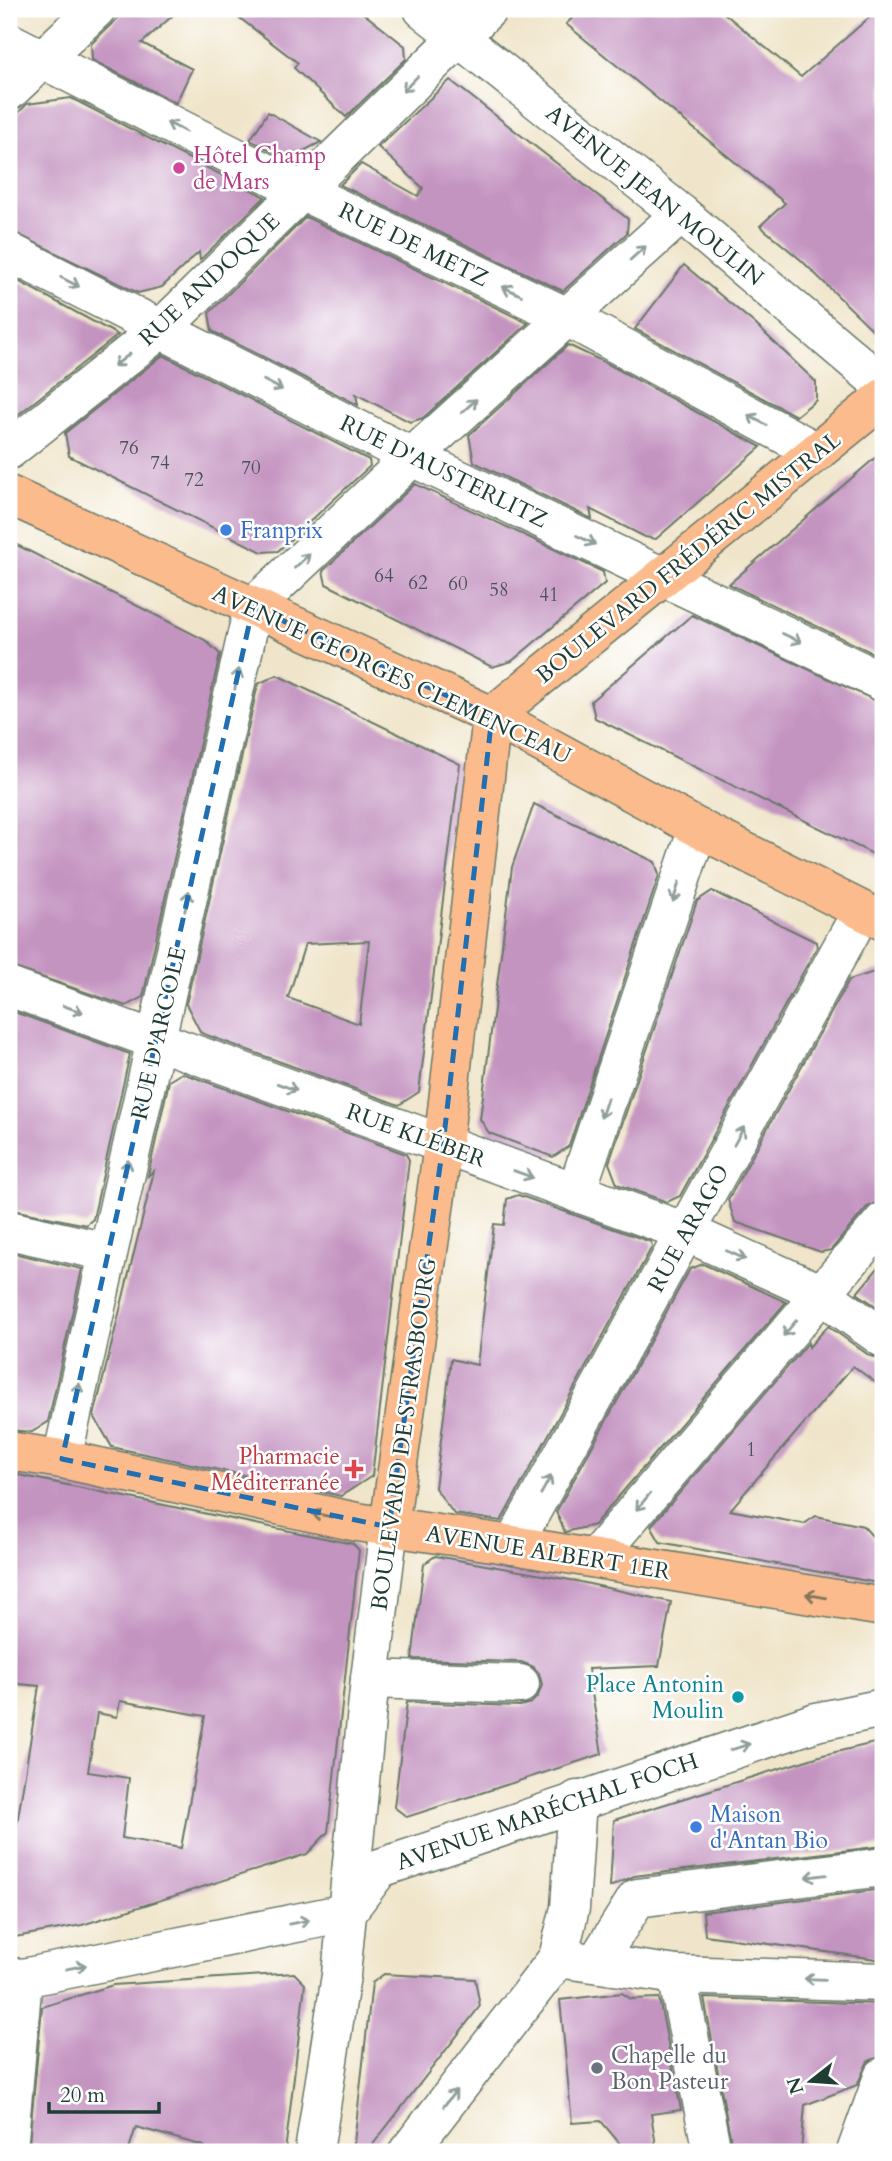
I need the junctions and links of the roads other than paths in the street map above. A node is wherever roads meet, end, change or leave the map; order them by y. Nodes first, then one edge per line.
1 (96, 9) edge
2 (423, 9) edge
3 (488, 9) edge
4 (458, 36) junction
5 (9, 42) edge
6 (44, 59) junction
7 (9, 90) edge
8 (302, 191) junction
9 (681, 214) junction
10 (9, 251) edge
11 (567, 317) junction
12 (162, 328) junction
13 (883, 385) edge
14 (883, 398) edge
15 (9, 450) edge
16 (817, 452) junction
17 (412, 457) junction
18 (9, 495) edge
19 (663, 577) junction
20 (253, 607) junction
21 (883, 682) edge
22 (492, 716) junction
23 (698, 828) junction
24 (873, 916) edge
25 (9, 986) edge
26 (157, 1038) junction
27 (443, 1145) junction
28 (576, 1194) junction
29 (883, 1222) edge
30 (9, 1230) edge
31 (686, 1232) junction
32 (107, 1252) junction
33 (820, 1293) junction
34 (883, 1338) edge
35 (9, 1451) edge
36 (62, 1459) junction
37 (389, 1527) junction
38 (513, 1545) junction
39 (595, 1558) junction
40 (876, 1613) edge
41 (370, 1679) junction
42 (520, 1684) dead end
43 (883, 1688) edge
44 (883, 1708) edge
45 (816, 1722) junction
46 (577, 1800) junction
47 (883, 1867) edge
48 (346, 1913) junction
49 (558, 1958) junction
50 (596, 1963) junction
51 (677, 1975) junction
52 (16, 1977) edge
53 (883, 1982) edge
54 (883, 2077) edge
55 (9, 2138) edge
56 (314, 2152) edge
57 (408, 2152) edge
58 (712, 2152) edge
59 (856, 2152) edge

1 - 6 street
2 - 4 street, AVENUE JEAN MOULIN
3 - 4 street, RUE ANDOQUE
4 -> 8 street, RUE ANDOQUE
4 - 9 street, AVENUE JEAN MOULIN
5 - 6 street, RUE DE METZ
6 - 7 street
8 -> 6 street, RUE DE METZ
11 -> 8 street, RUE DE METZ
8 - 12 street, RUE ANDOQUE
11 -> 9 street
9 - 13 street, AVENUE JEAN MOULIN
10 -> 12 street, RUE D'AUSTERLITZ
16 -> 11 street, RUE DE METZ
17 -> 11 street
12 -> 15 street, RUE ANDOQUE
12 -> 17 street, RUE D'AUSTERLITZ
14 - 16 main road, BOULEVARD FRÉDÉRIC MISTRAL
16 - 19 main road, BOULEVARD FRÉDÉRIC MISTRAL
17 -> 19 street, RUE D'AUSTERLITZ
20 -> 17 street
18 - 20 main road, AVENUE GEORGES CLEMENCEAU
19 -> 21 street, RUE D'AUSTERLITZ
19 - 22 main road, BOULEVARD FRÉDÉRIC MISTRAL
20 - 22 main road, AVENUE GEORGES CLEMENCEAU
26 -> 20 street, RUE D'ARCOLE
22 - 23 main road, AVENUE GEORGES CLEMENCEAU
22 - 27 main road, BOULEVARD DE STRASBOURG
23 - 24 main road, AVENUE GEORGES CLEMENCEAU
23 -> 28 street
31 -> 24 street, RUE ARAGO
25 -> 26 street, RUE KLÉBER
26 -> 27 street, RUE KLÉBER
32 -> 26 street, RUE D'ARCOLE
27 -> 28 street, RUE KLÉBER
27 - 37 main road, BOULEVARD DE STRASBOURG
28 - 31 street, RUE KLÉBER
29 - 33 street
30 - 32 street
31 -> 33 street, RUE KLÉBER
38 -> 31 street, RUE ARAGO
36 -> 32 street, RUE D'ARCOLE
33 - 34 street, RUE KLÉBER
33 -> 39 street
35 - 36 main road, AVENUE ALBERT 1ER
37 -> 36 main road, AVENUE ALBERT 1ER
37 - 38 main road, AVENUE ALBERT 1ER
37 - 41 street, BOULEVARD DE STRASBOURG
38 - 39 main road, AVENUE ALBERT 1ER
40 -> 39 main road, AVENUE ALBERT 1ER
41 - 42 street
41 - 48 street, BOULEVARD DE STRASBOURG
43 - 45 street, AVENUE MARÉCHAL FOCH
44 - 45 street, AVENUE MARÉCHAL FOCH
46 -> 45 street, AVENUE MARÉCHAL FOCH
46 - 48 street, AVENUE MARÉCHAL FOCH
46 - 49 street
47 -> 50 street
52 -> 48 street
48 - 56 street, BOULEVARD DE STRASBOURG
49 - 50 street
57 -> 49 street
50 - 51 street
53 -> 51 street
51 - 58 street
52 - 55 street
54 - 59 street

